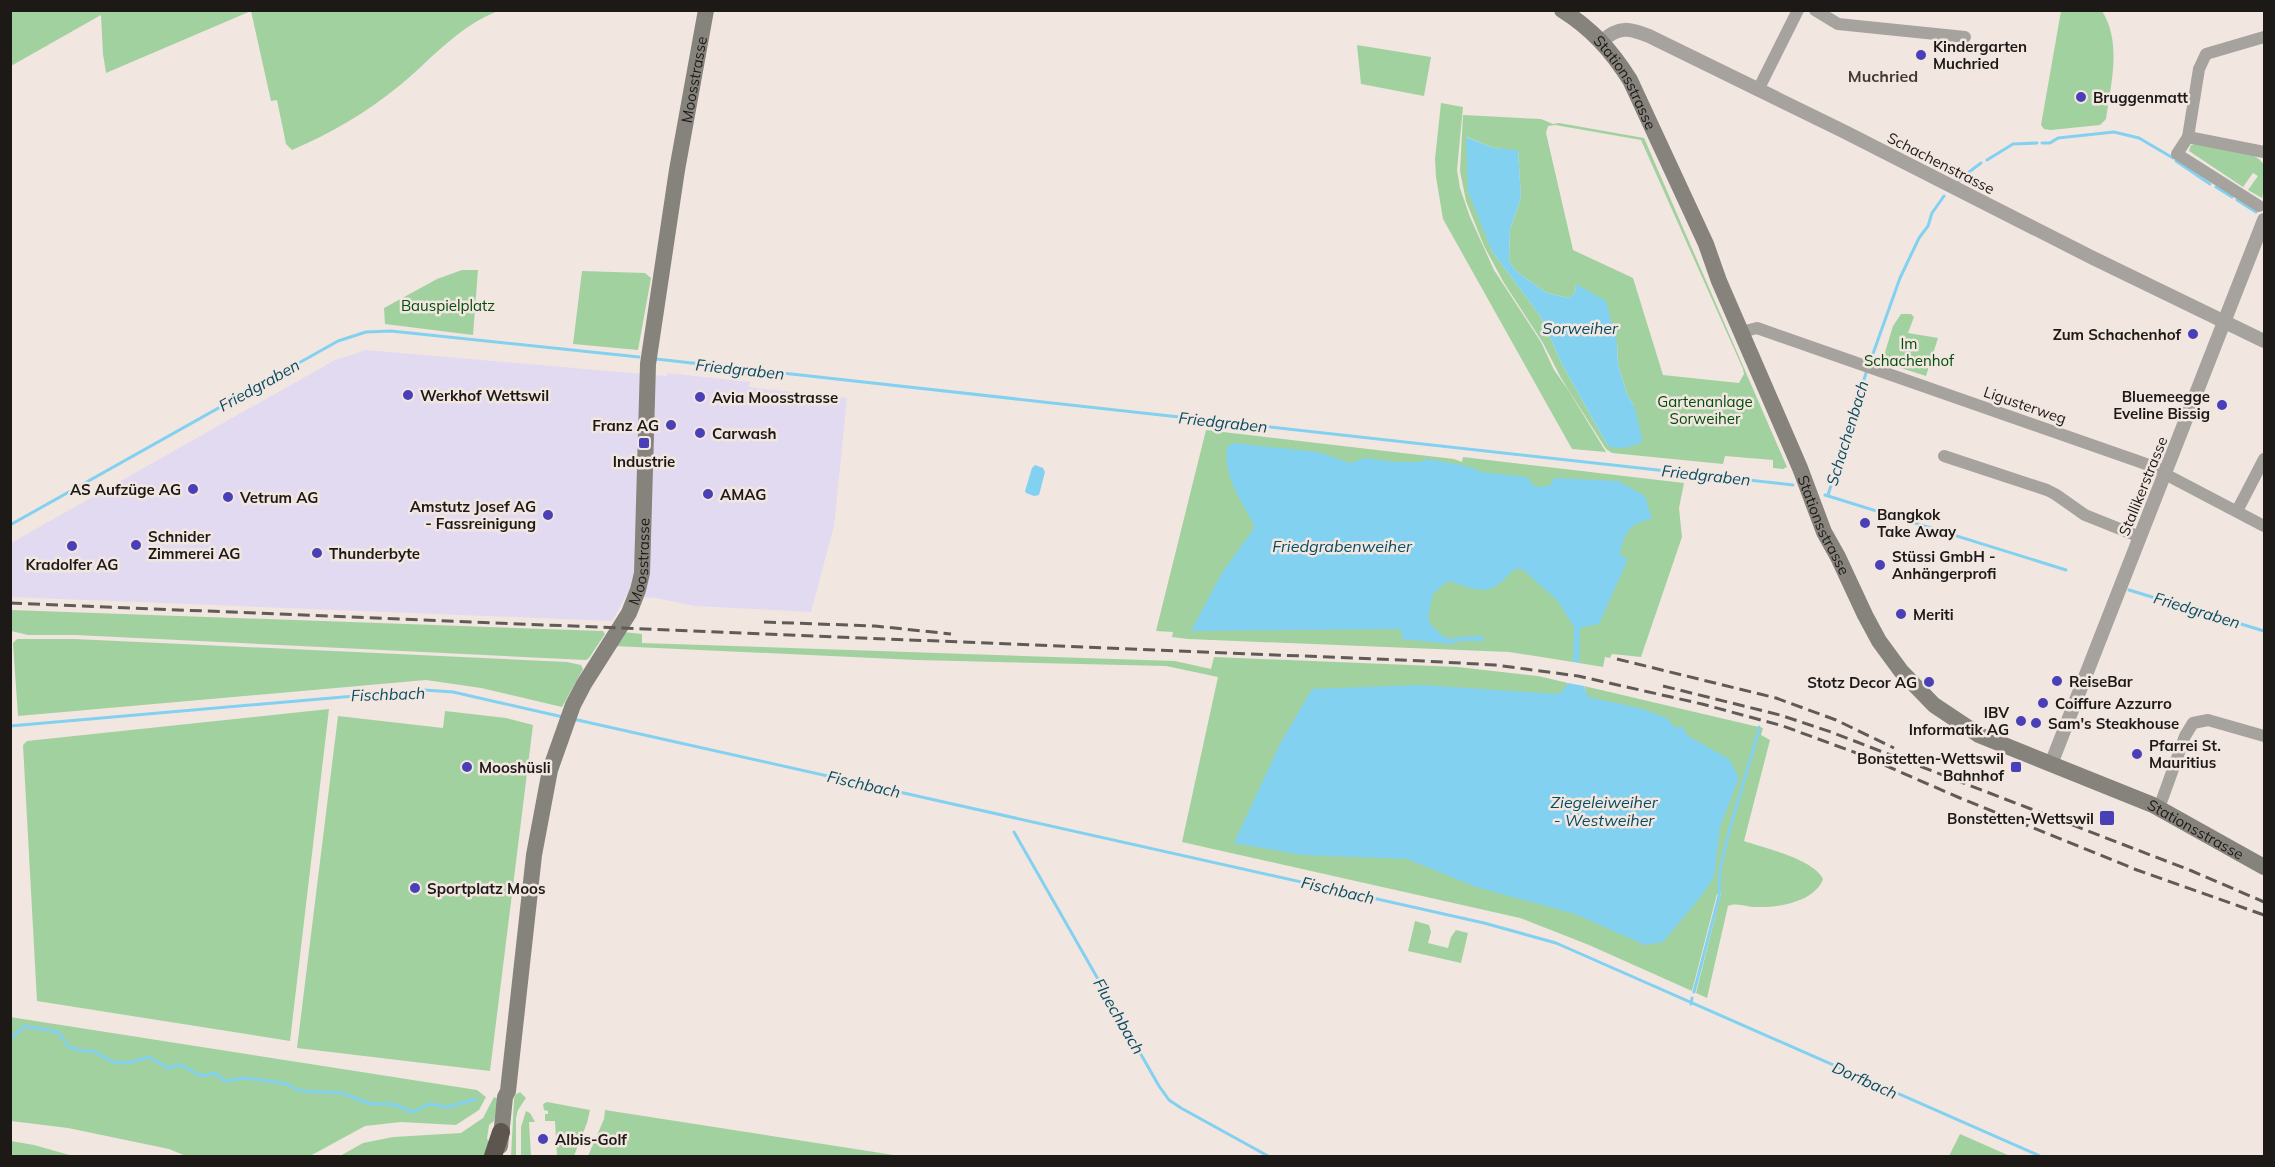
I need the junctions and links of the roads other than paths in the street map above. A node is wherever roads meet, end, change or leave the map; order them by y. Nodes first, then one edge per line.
1 (706, 10) edge
2 (1562, 10) edge
3 (1798, 10) edge
4 (1815, 10) edge
5 (1965, 37) dead end
6 (2265, 37) edge
7 (1602, 40) junction
8 (1758, 90) junction
9 (2188, 137) junction
10 (2265, 153) edge
11 (2263, 219) edge
12 (2225, 322) junction
13 (1741, 332) junction
14 (2265, 341) edge
15 (1944, 456) dead end
16 (2265, 459) edge
17 (2166, 472) junction
18 (2237, 511) junction
19 (2265, 526) edge
20 (2140, 537) junction
21 (2265, 736) edge
22 (2051, 764) junction
23 (2159, 808) junction
24 (2265, 867) edge
25 (508, 1091) junction
26 (501, 1132) junction
27 (493, 1156) edge
28 (499, 1156) edge
29 (508, 1156) edge

1 - 25 main road, Moosstrasse
2 - 7 main road, Stationsstrasse
3 - 8 street
4 - 5 street
6 - 9 street
7 - 8 street, Schachenstrasse
7 - 13 main road, Stationsstrasse
8 - 12 street, Schachenstrasse
9 - 10 street
9 - 11 street
11 - 12 street, Stallikerstrasse
12 - 14 street, Schachenstrasse
12 - 17 street, Stallikerstrasse
13 - 17 street, Ligusterweg
13 - 22 main road, Stationsstrasse
15 - 20 street
16 - 18 street
17 - 18 street, Ligusterweg
17 - 20 street, Stallikerstrasse
18 - 19 street, Ligusterweg
20 - 22 street, Stallikerstrasse
21 - 23 street
22 - 23 main road, Stationsstrasse
23 - 24 main road, Stationsstrasse
25 - 26 main road, Moosstrasse
25 - 29 main road, Moosstrasse
26 - 27 highway
26 - 28 main road, Moosstrasse

